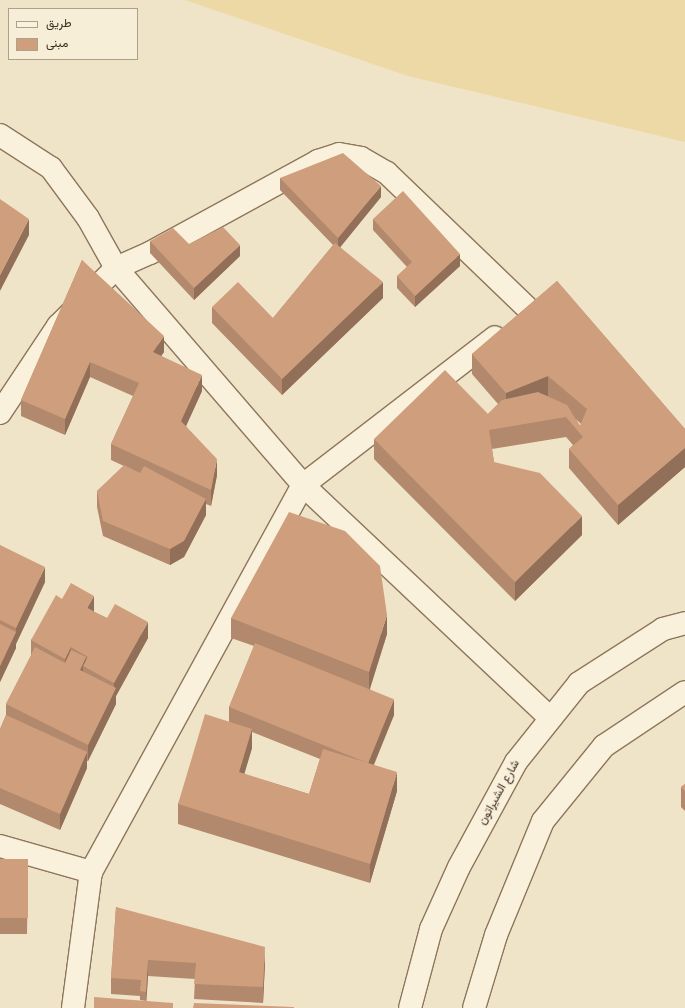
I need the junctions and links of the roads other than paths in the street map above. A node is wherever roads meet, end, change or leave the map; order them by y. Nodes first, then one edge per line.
1 (0, 135) edge
2 (116, 268) junction
3 (530, 311) junction
4 (564, 343) edge
5 (6, 390) edge
6 (0, 413) edge
7 (303, 486) junction
8 (685, 623) edge
9 (685, 692) edge
10 (550, 718) junction
11 (0, 846) edge
12 (91, 872) junction
13 (73, 1008) edge
14 (410, 1008) edge
15 (474, 1008) edge

1 - 2 street
2 - 3 street
2 - 5 street
2 - 7 street
3 - 4 street
3 - 7 street
5 - 6 street
7 - 10 street
7 - 12 street
8 - 10 street, شارع الشيراتون
9 - 15 street
10 - 14 street, شارع الشيراتون
11 - 12 street
12 - 13 street

